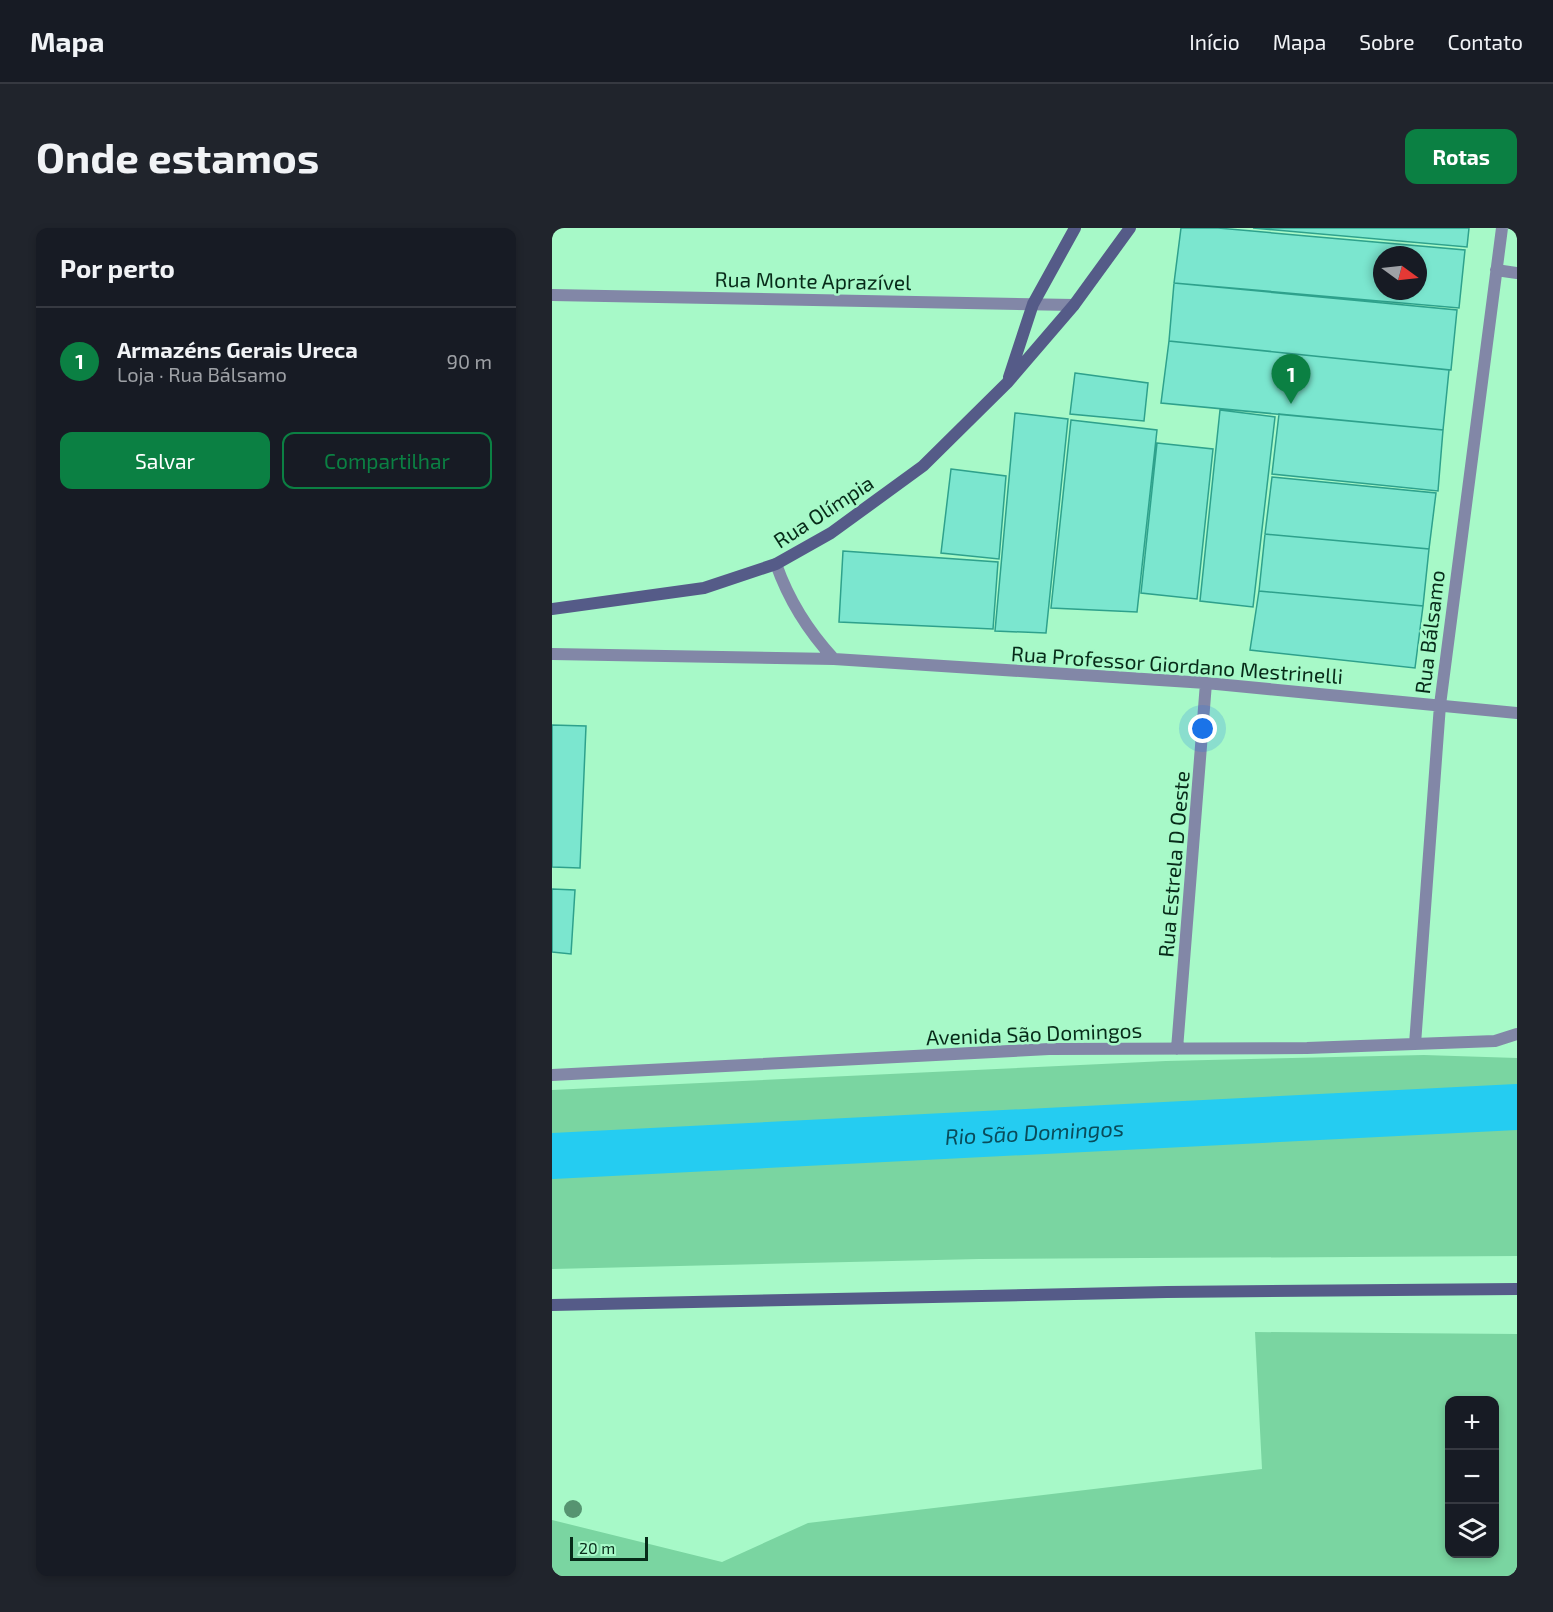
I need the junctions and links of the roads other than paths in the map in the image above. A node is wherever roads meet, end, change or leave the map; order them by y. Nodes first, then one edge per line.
1 (1075, 228) edge
2 (1130, 228) edge
3 (1502, 228) edge
4 (1496, 270) junction
5 (1517, 273) edge
6 (552, 295) edge
7 (1033, 304) junction
8 (1074, 305) junction
9 (1007, 383) junction
10 (776, 564) junction
11 (552, 609) edge
12 (552, 654) edge
13 (834, 659) junction
14 (1206, 683) junction
15 (1440, 705) junction
16 (1517, 713) edge
17 (1517, 1034) edge
18 (1415, 1044) junction
19 (1177, 1048) junction
20 (552, 1075) edge
21 (1517, 1289) edge
22 (552, 1305) edge

1 - 7 street, Rua Olímpia
2 - 8 street, Rua Olímpia
3 - 4 street, Rua Bálsamo
4 - 5 street
4 - 15 street, Rua Bálsamo
6 - 7 street, Rua Monte Aprazível
7 - 8 street, Rua Monte Aprazível
7 - 9 street, Rua Olímpia
8 - 9 street, Rua Olímpia
9 - 10 street, Rua Olímpia
10 - 11 street, Rua Olímpia
10 - 13 street
12 - 13 street, Rua Professor Giordano Mestrinelli
13 - 14 street, Rua Professor Giordano Mestrinelli
14 - 15 street, Rua Professor Giordano Mestrinelli
14 - 19 street, Rua Estrela D Oeste
15 - 16 street, Rua Professor Giordano Mestrinelli
15 - 18 street, Rua Bálsamo
17 - 18 street, Avenida São Domingos
18 - 19 street, Avenida São Domingos
19 - 20 street, Avenida São Domingos
21 - 22 street

